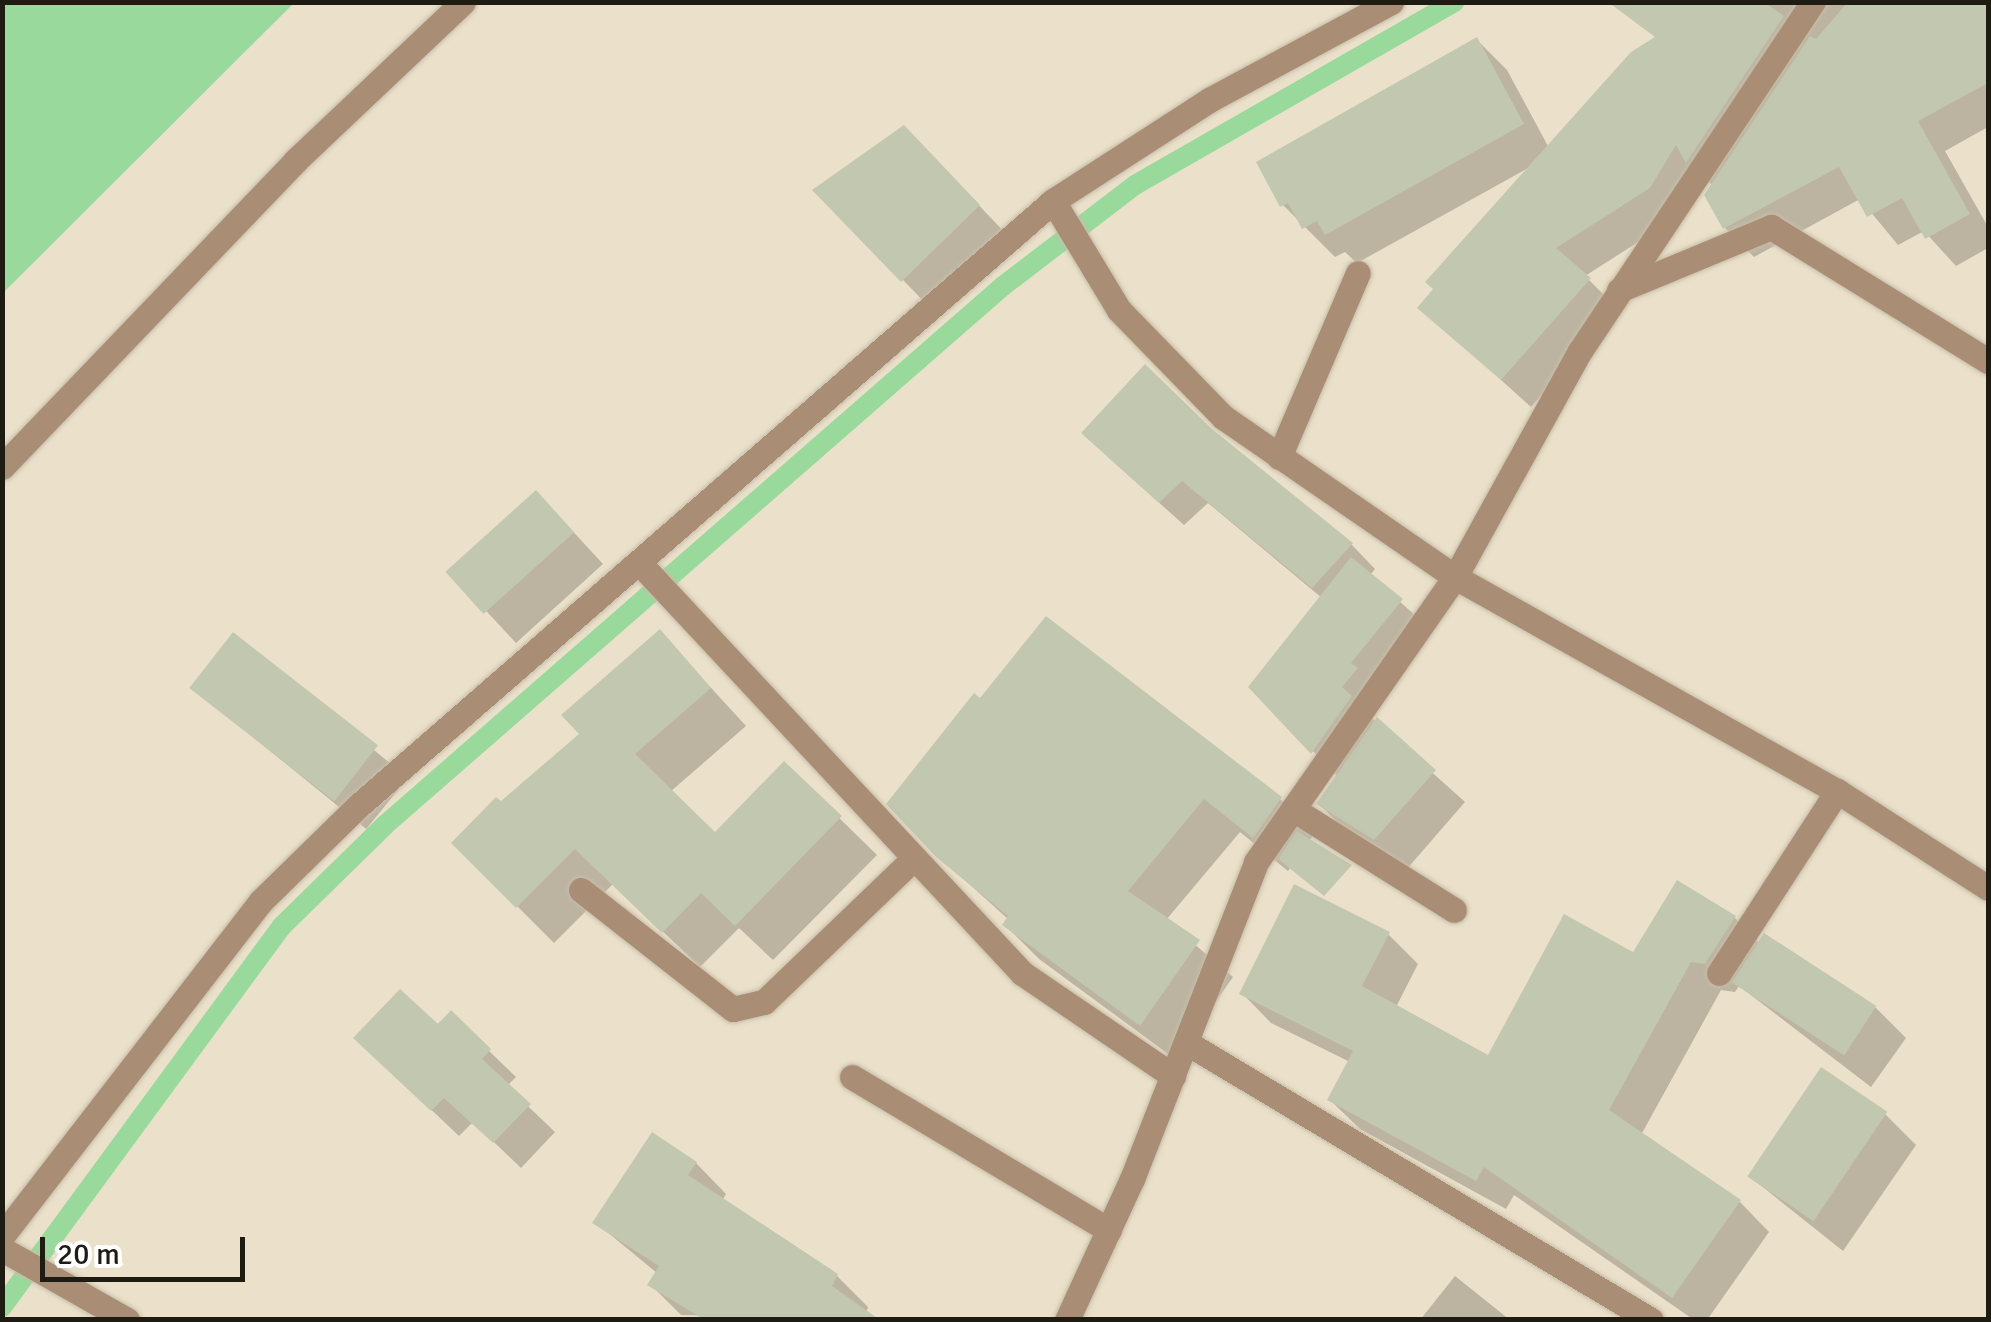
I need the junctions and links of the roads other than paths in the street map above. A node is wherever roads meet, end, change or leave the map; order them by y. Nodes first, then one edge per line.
1 (462, 2) edge
2 (1390, 2) edge
3 (1813, 2) edge
4 (1056, 208) junction
5 (1358, 273) dead end
6 (1619, 290) junction
7 (1988, 361) edge
8 (1279, 456) junction
9 (2, 467) edge
10 (645, 569) dead end
11 (1455, 577) junction
12 (1837, 791) junction
13 (1293, 809) junction
14 (914, 858) junction
15 (1988, 888) edge
16 (580, 890) dead end
17 (1454, 910) dead end
18 (1719, 973) dead end
19 (1186, 1043) junction
20 (852, 1076) dead end
21 (1173, 1076) junction
22 (1109, 1230) junction
23 (5, 1247) edge
24 (127, 1320) edge
25 (1066, 1320) edge
26 (1651, 1320) edge

1 - 9 street
2 - 4 street
3 - 6 street
4 - 8 street
4 - 23 street
5 - 8 street
6 - 7 street
6 - 11 street
8 - 11 street
10 - 14 street
11 - 12 street
11 - 13 street
12 - 15 street
12 - 18 street
13 - 17 street
13 - 19 street
14 - 16 street
14 - 21 street
19 - 21 street
19 - 26 street
20 - 22 street
21 - 22 street
22 - 25 street
23 - 24 street

